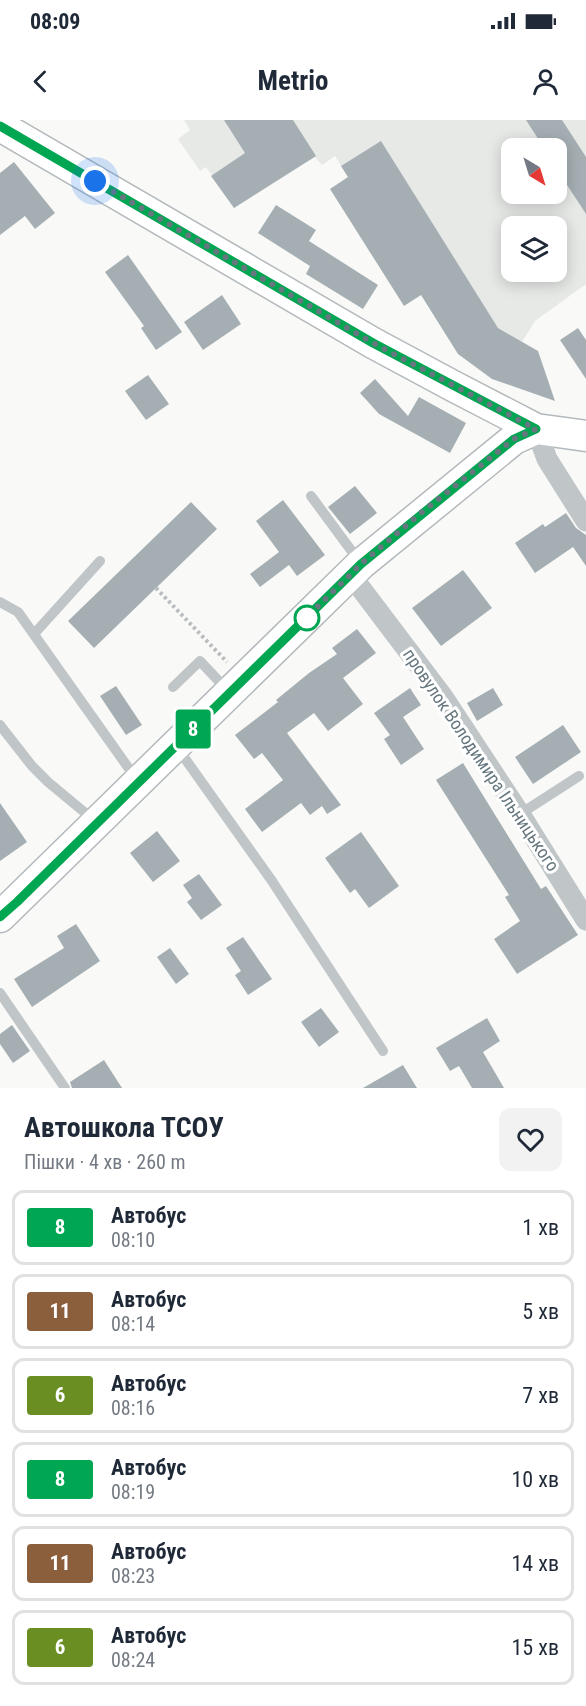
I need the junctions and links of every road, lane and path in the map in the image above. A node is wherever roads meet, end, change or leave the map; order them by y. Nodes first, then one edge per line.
1 (0, 126) edge
2 (536, 429) junction
3 (586, 436) edge
4 (311, 496) dead end
5 (586, 521) edge
6 (100, 561) dead end
7 (356, 569) junction
8 (156, 588) dead end
9 (0, 602) edge
10 (34, 634) junction
11 (232, 681) junction
12 (173, 687) dead end
13 (0, 725) edge
14 (176, 746) junction
15 (579, 776) dead end
16 (139, 783) junction
17 (520, 814) junction
18 (98, 823) junction
19 (0, 916) edge
20 (586, 920) edge
21 (0, 993) edge
22 (383, 1052) dead end
23 (65, 1088) edge

1 - 2 main road
2 - 3 main road
2 - 5 street
2 - 7 main road
4 - 7 lane
6 - 10 lane
7 - 11 main road
7 - 17 street, провулок Володимира Ільницького
8 - 11 path
9 - 10 lane
10 - 16 lane
11 - 12 lane
11 - 14 main road
13 - 18 lane
14 - 16 main road
14 - 22 lane
15 - 17 lane
16 - 18 main road
17 - 20 street, провулок Володимира Ільницького
18 - 19 main road
21 - 23 lane

